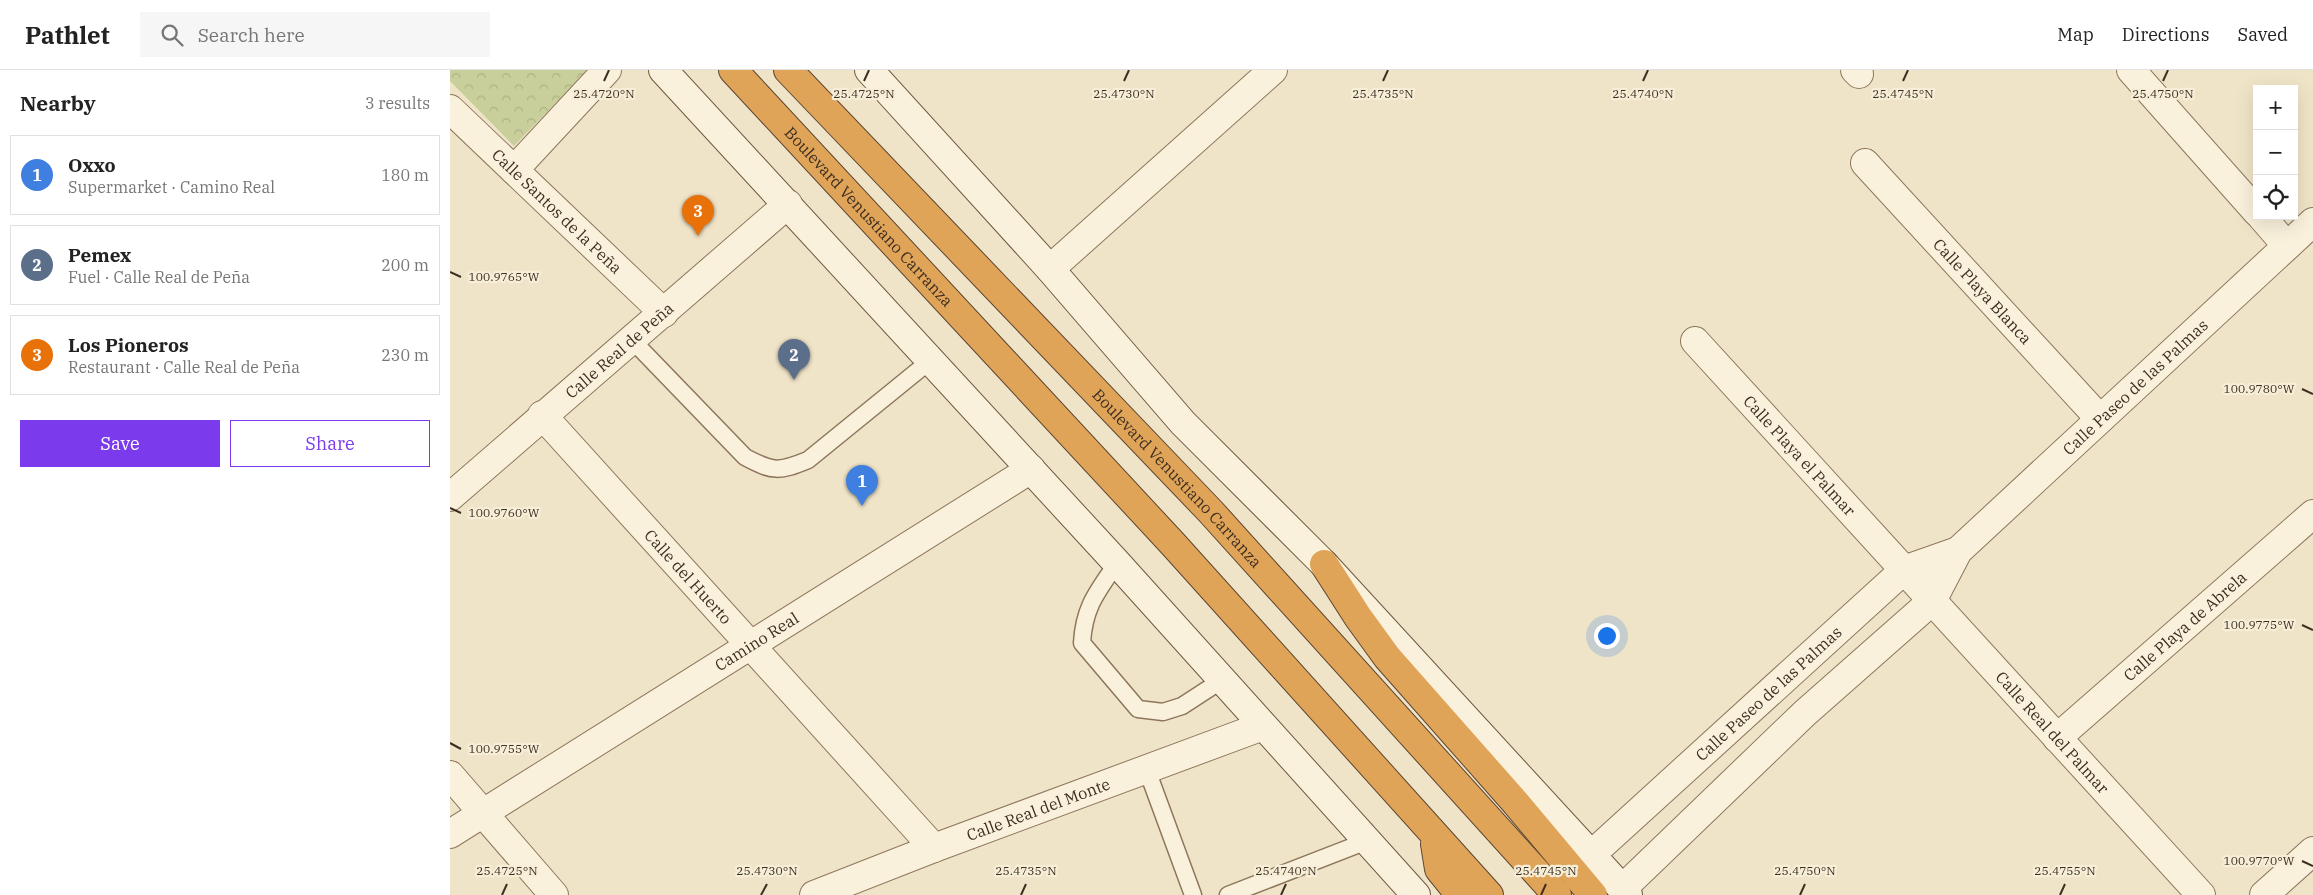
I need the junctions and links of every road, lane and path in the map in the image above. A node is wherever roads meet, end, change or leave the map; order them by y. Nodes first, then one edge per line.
1 (607, 70) edge
2 (663, 70) edge
3 (733, 70) edge
4 (788, 70) edge
5 (869, 70) edge
6 (1273, 70) edge
7 (2131, 70) edge
8 (450, 109) edge
9 (1865, 163) dead end
10 (514, 170) junction
11 (788, 204) junction
12 (2253, 207) edge
13 (2264, 220) edge
14 (2313, 222) edge
15 (2287, 246) junction
16 (1050, 269) junction
17 (664, 313) junction
18 (632, 340) junction
19 (1695, 340) dead end
20 (931, 360) junction
21 (542, 415) junction
22 (2100, 419) junction
23 (1031, 470) junction
24 (450, 497) edge
25 (2313, 514) edge
26 (1958, 551) junction
27 (1117, 563) junction
28 (1324, 564) junction
29 (1904, 570) junction
30 (1932, 601) junction
31 (751, 646) junction
32 (1811, 654) junction
33 (1222, 680) junction
34 (1838, 684) junction
35 (1263, 726) junction
36 (1726, 731) junction
37 (2057, 738) junction
38 (1754, 763) junction
39 (1147, 770) junction
40 (450, 775) edge
41 (483, 813) junction
42 (450, 834) edge
43 (1434, 837) junction
44 (1367, 840) junction
45 (934, 848) junction
46 (2313, 851) edge
47 (1591, 855) junction
48 (1625, 892) edge
49 (554, 895) edge
50 (814, 895) edge
51 (1194, 895) edge
52 (1228, 895) edge
53 (1416, 895) edge
54 (1460, 895) edge
55 (1489, 895) edge
56 (1557, 895) edge
57 (1593, 895) edge
58 (2201, 895) edge
59 (2264, 895) edge

1 - 10 street
2 - 11 street
3 - 43 highway, Boulevard Venustiano Carranza
4 - 56 highway, Boulevard Venustiano Carranza
5 - 16 street
6 - 16 street
7 - 12 street
8 - 10 street, Calle Santos de la Peña
9 - 22 street, Calle Playa Blanca
10 - 17 street, Calle Santos de la Peña
11 - 17 street, Calle Real de Peña
11 - 20 street
13 - 15 street
14 - 15 street, Calle Paseo de las Palmas
15 - 22 street, Calle Paseo de las Palmas
16 - 28 street
17 - 18 street, Calle Real de Peña
18 - 20 lane
18 - 21 street, Calle Real de Peña
19 - 29 street, Calle Playa el Palmar
20 - 23 street
21 - 24 street, Calle Real de Peña
21 - 31 street, Calle del Huerto
22 - 26 street, Calle Paseo de las Palmas
23 - 27 street
23 - 31 street, Camino Real
25 - 37 street, Calle Playa de Abrela
26 - 29 street, Calle Paseo de las Palmas
26 - 30 street, Calle Paseo de las Palmas
27 - 33 street
27 - 33 lane
28 - 47 street
28 - 57 highway
29 - 30 street, Calle Real del Palmar
29 - 32 street, Calle Paseo de las Palmas
30 - 34 street, Calle Paseo de las Palmas
30 - 37 street, Calle Real del Palmar
31 - 41 street, Camino Real
31 - 45 street, Calle del Huerto
32 - 34 street
32 - 36 street, Calle Paseo de las Palmas
33 - 35 street
34 - 38 street, Calle Paseo de las Palmas
35 - 39 street, Calle Real del Monte
35 - 44 street
36 - 38 street
36 - 47 street, Calle Paseo de las Palmas
37 - 58 street, Calle Real del Palmar
38 - 48 street, Calle Paseo de las Palmas
39 - 45 street, Calle Real del Monte
39 - 51 lane
40 - 41 street
41 - 42 street, Camino Real
41 - 49 street
43 - 54 highway
43 - 55 highway, Boulevard Venustiano Carranza
44 - 52 lane
44 - 53 street
45 - 50 street, Calle Real del Monte
46 - 59 street
47 - 48 street

